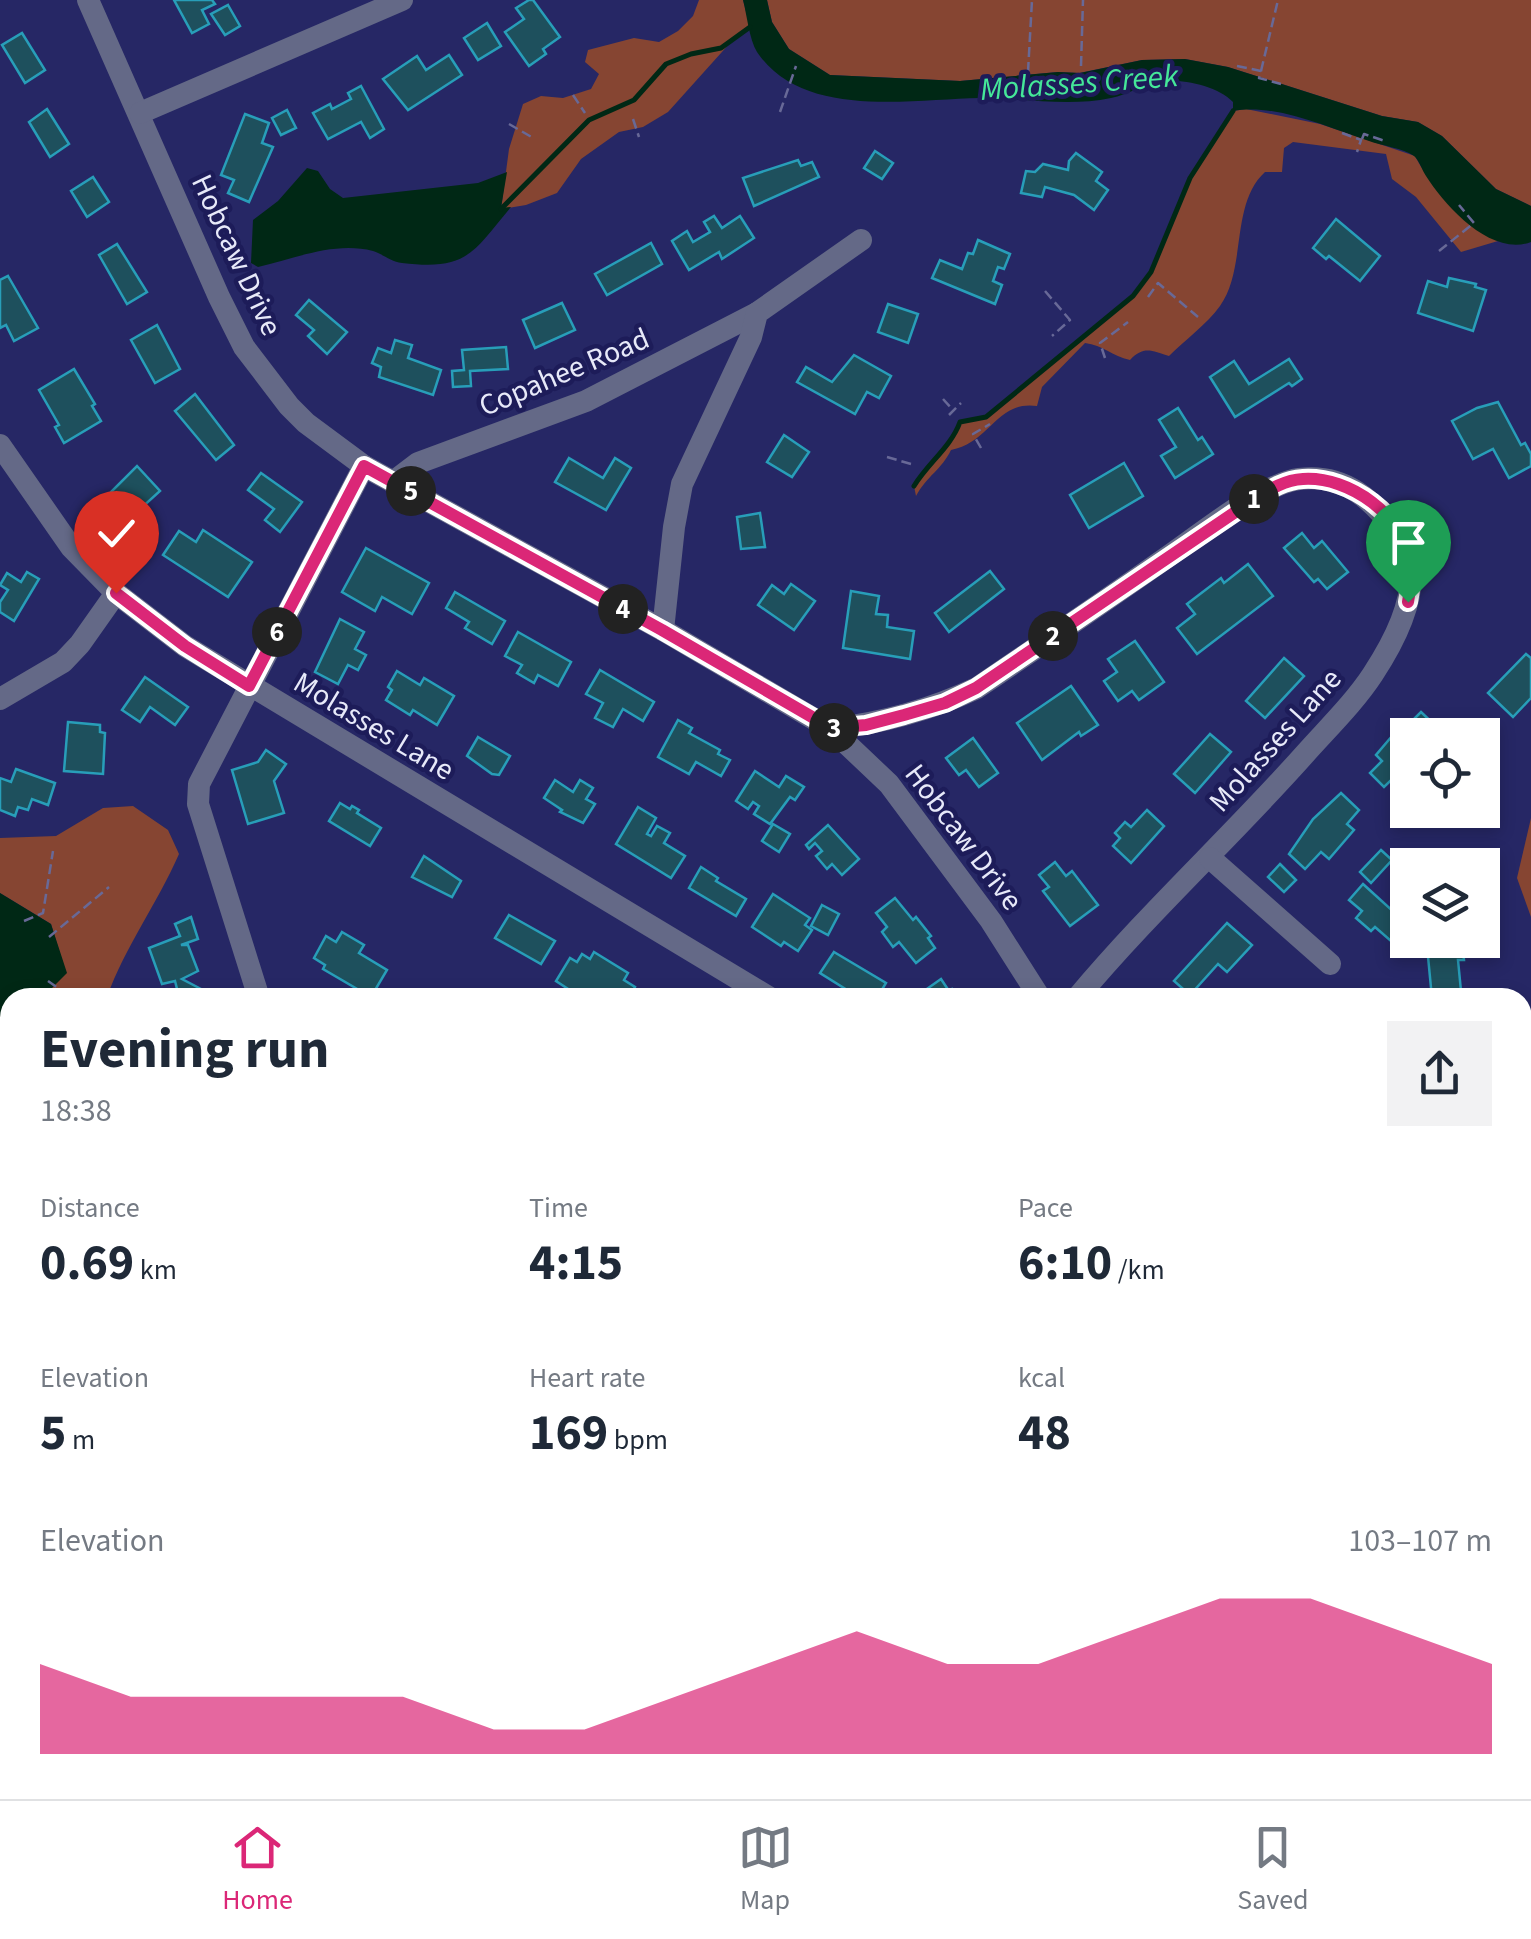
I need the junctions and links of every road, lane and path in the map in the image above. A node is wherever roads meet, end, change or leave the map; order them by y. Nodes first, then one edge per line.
1 (88, 0) edge
2 (402, 0) edge
3 (1032, 0) edge
4 (1083, 0) edge
5 (1278, 0) edge
6 (796, 66) dead end
7 (1081, 66) dead end
8 (1237, 66) dead end
9 (1261, 71) junction
10 (1028, 72) dead end
11 (1280, 84) dead end
12 (573, 95) dead end
13 (140, 112) junction
14 (780, 112) dead end
15 (585, 113) dead end
16 (632, 119) dead end
17 (510, 124) dead end
18 (1342, 133) dead end
19 (640, 137) dead end
20 (534, 139) dead end
21 (1362, 140) junction
22 (1386, 141) dead end
23 (1357, 152) dead end
24 (1459, 204) dead end
25 (861, 240) dead end
26 (1439, 251) dead end
27 (1045, 291) dead end
28 (1148, 297) dead end
29 (757, 313) junction
30 (1198, 316) dead end
31 (1128, 322) dead end
32 (1052, 336) dead end
33 (1106, 358) dead end
34 (943, 399) dead end
35 (960, 403) dead end
36 (953, 410) junction
37 (948, 415) dead end
38 (990, 424) dead end
39 (0, 444) edge
40 (981, 448) dead end
41 (887, 458) dead end
42 (911, 464) dead end
43 (364, 466) junction
44 (394, 482) junction
45 (116, 593) junction
46 (662, 630) junction
47 (249, 686) junction
48 (0, 699) edge
49 (831, 728) junction
50 (53, 851) dead end
51 (1210, 858) junction
52 (109, 888) dead end
53 (24, 921) dead end
54 (49, 937) dead end
55 (1330, 964) dead end
56 (48, 981) dead end
57 (58, 988) edge
58 (255, 988) edge
59 (753, 988) edge
60 (1034, 988) edge
61 (1086, 988) edge

1 - 13 street, Hobcaw Drive
2 - 13 street
3 - 10 path
4 - 7 path
5 - 9 path
6 - 14 path
8 - 9 path
9 - 11 path
12 - 15 path
13 - 43 street, Hobcaw Drive
16 - 19 path
17 - 20 path
18 - 21 path
21 - 22 path
21 - 23 path
24 - 26 path
25 - 29 street, Copahee Road
27 - 32 path
28 - 30 path
29 - 44 street, Copahee Road
29 - 46 street
31 - 33 path
34 - 36 path
35 - 36 path
36 - 37 path
38 - 40 path
39 - 45 street, Molasses Lane
41 - 42 path
43 - 44 street, Hobcaw Drive
43 - 47 street
44 - 46 street, Hobcaw Drive
45 - 47 street, Molasses Lane
45 - 48 street
46 - 49 street, Hobcaw Drive
47 - 58 street
47 - 59 street, Molasses Lane
49 - 51 street, Molasses Lane
49 - 60 street, Hobcaw Drive
50 - 53 path
51 - 55 street
51 - 61 street, Molasses Lane
52 - 54 path
56 - 57 path

